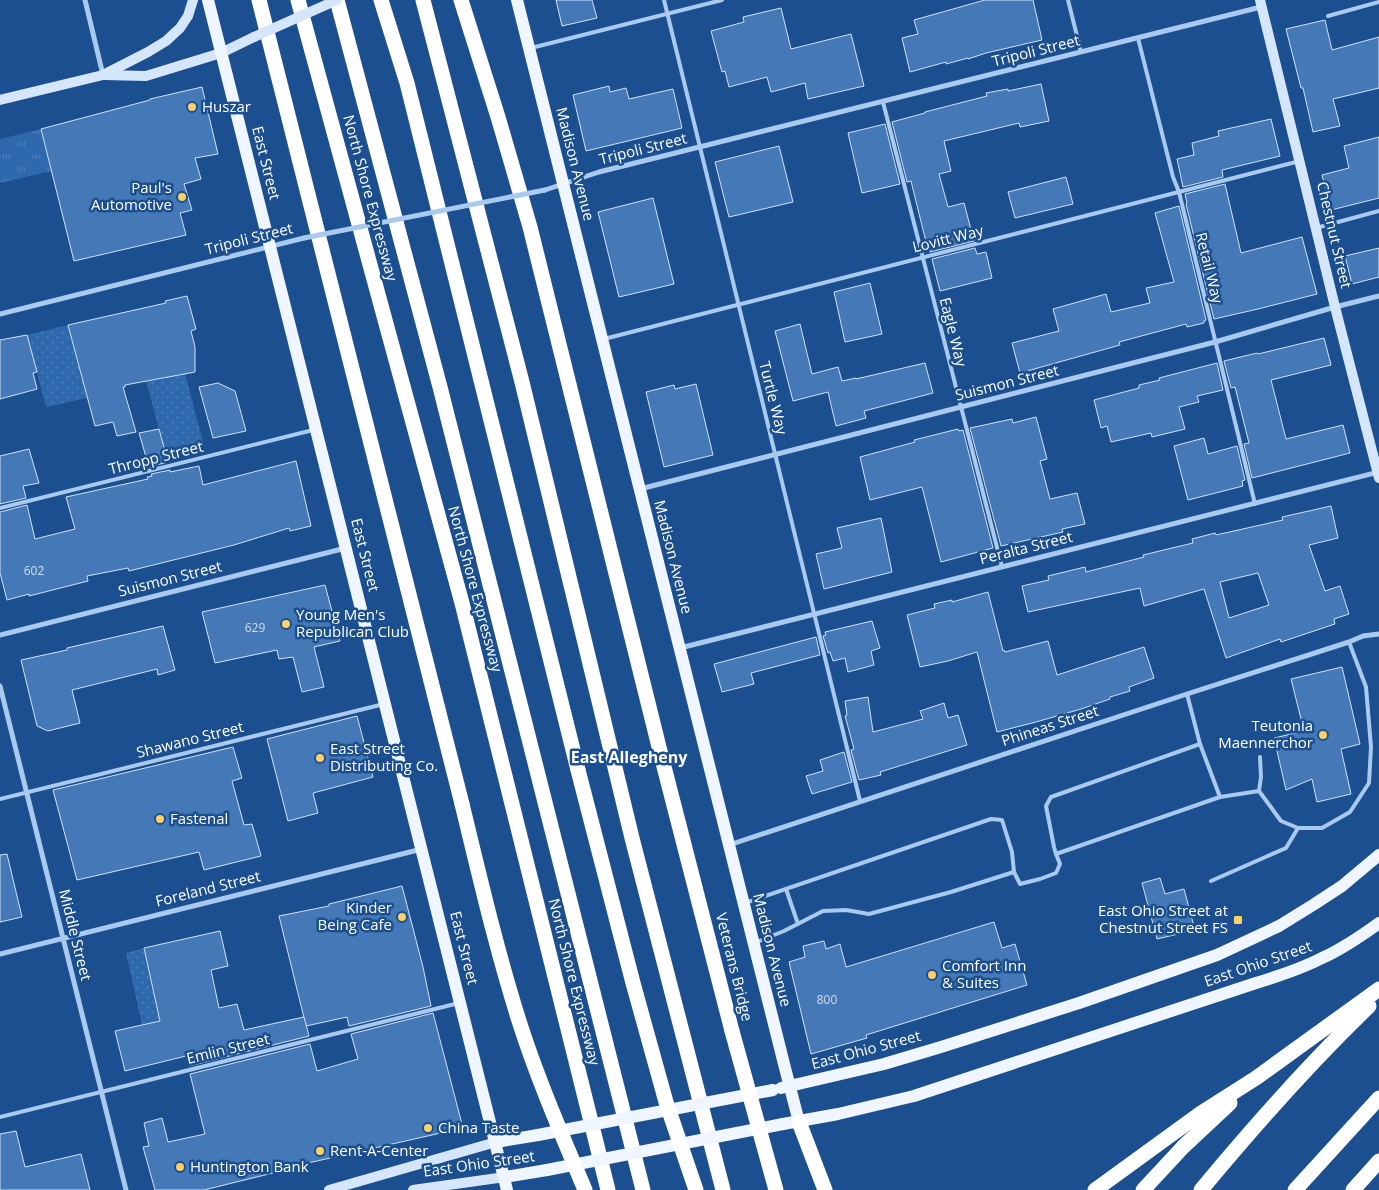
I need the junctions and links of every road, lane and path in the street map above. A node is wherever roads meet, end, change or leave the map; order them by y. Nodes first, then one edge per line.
1 (84, 0) edge
2 (193, 0) edge
3 (208, 0) edge
4 (260, 0) edge
5 (298, 0) edge
6 (337, 0) edge
7 (381, 0) edge
8 (423, 0) edge
9 (462, 0) edge
10 (516, 0) edge
11 (664, 0) edge
12 (722, 0) edge
13 (1068, 0) edge
14 (1379, 2) edge
15 (1261, 3) edge
16 (667, 14) junction
17 (1328, 16) dead end
18 (1138, 38) junction
19 (529, 49) junction
20 (1082, 52) junction
21 (221, 53) junction
22 (103, 75) junction
23 (0, 100) edge
24 (882, 102) junction
25 (700, 148) junction
26 (1300, 161) junction
27 (563, 185) junction
28 (1179, 192) junction
29 (1379, 211) edge
30 (1316, 228) junction
31 (271, 246) junction
32 (922, 258) junction
33 (1379, 296) edge
34 (738, 304) junction
35 (1335, 307) junction
36 (0, 314) edge
37 (602, 340) junction
38 (1215, 342) junction
39 (961, 407) junction
40 (317, 430) junction
41 (775, 455) junction
42 (1378, 474) edge
43 (639, 489) junction
44 (1255, 504) junction
45 (0, 508) edge
46 (347, 548) junction
47 (1002, 567) junction
48 (815, 614) junction
49 (1379, 634) edge
50 (0, 635) edge
51 (1349, 642) junction
52 (679, 648) junction
53 (0, 686) edge
54 (1187, 694) junction
55 (386, 703) junction
56 (1200, 744) junction
57 (1260, 757) dead end
58 (26, 792) junction
59 (1259, 792) junction
60 (1220, 797) junction
61 (0, 799) edge
62 (860, 801) junction
63 (1298, 828) junction
64 (729, 845) junction
65 (422, 849) junction
66 (1056, 854) junction
67 (1379, 855) edge
68 (1014, 872) junction
69 (1211, 881) dead end
70 (786, 889) junction
71 (743, 903) junction
72 (1379, 923) edge
73 (798, 924) junction
74 (63, 938) junction
75 (754, 944) junction
76 (0, 954) edge
77 (1379, 989) edge
78 (1379, 996) edge
79 (461, 1002) junction
80 (1256, 1078) junction
81 (789, 1086) junction
82 (102, 1092) junction
83 (1379, 1098) edge
84 (0, 1117) edge
85 (800, 1122) junction
86 (496, 1142) junction
87 (1379, 1162) edge
88 (505, 1177) junction
89 (126, 1190) edge
90 (329, 1190) edge
91 (412, 1190) edge
92 (508, 1190) edge
93 (585, 1190) edge
94 (608, 1190) edge
95 (644, 1190) edge
96 (696, 1190) edge
97 (723, 1190) edge
98 (776, 1190) edge
99 (825, 1190) edge
100 (1094, 1190) edge
101 (1144, 1190) edge
102 (1200, 1190) edge
103 (1296, 1190) edge
104 (1353, 1190) edge

1 - 22 street
2 - 22 main road
3 - 21 main road, East Street
4 - 93 highway, bridge
5 - 94 highway, North Shore Expressway
6 - 21 main road, bridge
6 - 95 highway
7 - 96 highway, bridge
8 - 97 highway
9 - 98 highway, Veterans Bridge, bridge
10 - 19 main road, Madison Avenue
11 - 16 lane, Turtle Way
12 - 16 lane
13 - 20 lane
14 - 17 lane
15 - 18 street, Tripoli Street
15 - 26 main road, Chestnut Street
16 - 19 lane
16 - 25 lane, Turtle Way
18 - 20 street, Tripoli Street
18 - 28 lane, Retail Way
19 - 27 main road, Madison Avenue
20 - 24 street, Tripoli Street
21 - 22 main road
21 - 31 main road, East Street
22 - 23 main road
24 - 25 street, Tripoli Street
24 - 32 lane, Eagle Way
25 - 27 street, Tripoli Street
25 - 34 lane, Turtle Way
26 - 28 lane, Lovitt Way
26 - 30 main road, Chestnut Street
27 - 31 street, Tripoli Street, bridge
27 - 37 main road, Madison Avenue
28 - 32 lane, Lovitt Way
28 - 38 lane, Retail Way
29 - 30 lane
30 - 35 main road, Chestnut Street
31 - 36 street, Tripoli Street
31 - 40 main road, East Street
32 - 34 lane, Lovitt Way
32 - 39 lane, Eagle Way
33 - 35 street, Suismon Street
34 - 37 lane, Lovitt Way
34 - 41 lane, Turtle Way
35 - 38 street, Suismon Street
35 - 42 main road, Chestnut Street
37 - 43 main road, Madison Avenue
38 - 39 street, Suismon Street
38 - 44 lane, Retail Way
39 - 41 street, Suismon Street
39 - 47 lane, Eagle Way
40 - 45 lane, Thropp Street
40 - 46 main road, East Street
41 - 43 street, Suismon Street
41 - 48 lane, Turtle Way
42 - 44 street, Peralta Street
43 - 52 main road, Madison Avenue
44 - 47 street, Peralta Street
46 - 50 street, Suismon Street
46 - 55 main road, East Street
47 - 48 street, Peralta Street
48 - 52 street, Peralta Street
48 - 62 lane, Turtle Way
49 - 51 street, Phineas Street
51 - 54 street, Phineas Street
51 - 63 lane
52 - 64 main road, Madison Avenue
53 - 58 street, Middle Street
54 - 56 lane
54 - 62 street, Phineas Street
55 - 58 lane, Shawano Street
55 - 65 main road, East Street
56 - 60 lane
56 - 66 lane
57 - 59 lane
58 - 61 lane, Shawano Street
58 - 74 street, Middle Street
59 - 60 lane
59 - 63 lane
60 - 66 lane
62 - 64 street, Phineas Street
63 - 69 lane
64 - 71 main road, Madison Avenue
65 - 74 street, Foreland Street
65 - 79 main road, East Street
66 - 68 lane
67 - 81 main road, East Ohio Street
68 - 70 lane
68 - 73 lane
70 - 71 lane
70 - 73 lane
71 - 75 main road, Madison Avenue
72 - 85 main road, East Ohio Street
73 - 75 lane
74 - 76 street, Foreland Street
74 - 82 street, Middle Street
75 - 81 main road, Madison Avenue
77 - 80 highway
78 - 102 highway
79 - 82 lane, Emlin Street
79 - 86 main road, East Street
80 - 100 highway
80 - 101 highway
81 - 85 main road, Madison Avenue
81 - 86 main road, East Ohio Street, bridge
82 - 84 lane, Emlin Street
82 - 89 street, Middle Street
83 - 103 highway
85 - 88 main road, East Ohio Street, bridge
85 - 99 highway
86 - 88 main road, East Street
86 - 90 main road, East Ohio Street
87 - 104 highway
88 - 91 main road, East Ohio Street
88 - 92 main road, East Street

